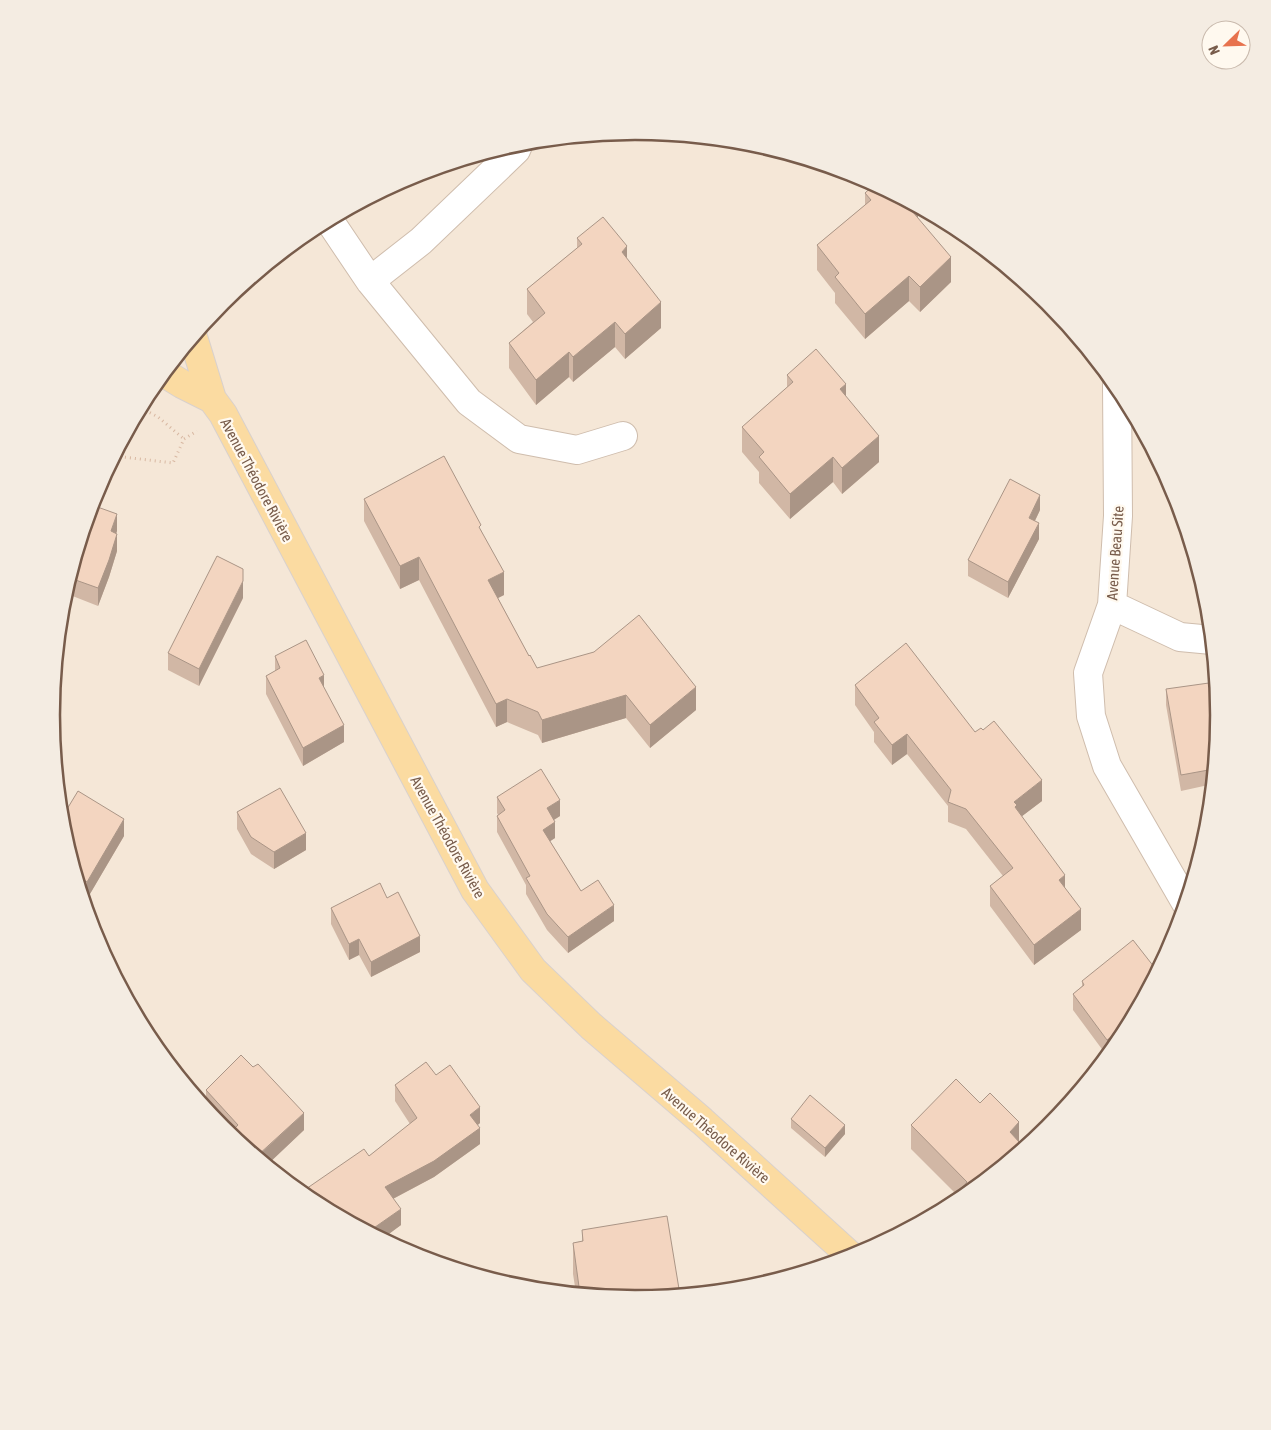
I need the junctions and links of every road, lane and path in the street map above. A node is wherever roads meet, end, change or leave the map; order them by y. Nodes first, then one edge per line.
1 (513, 153) edge
2 (333, 226) edge
3 (370, 281) junction
4 (196, 345) edge
5 (170, 377) edge
6 (1117, 400) edge
7 (217, 406) junction
8 (147, 411) edge
9 (622, 436) dead end
10 (184, 440) junction
11 (121, 457) edge
12 (1112, 606) junction
13 (1206, 639) edge
14 (1181, 895) edge
15 (845, 1251) edge

1 - 3 street
2 - 3 street
3 - 9 street
4 - 7 main road, Avenue Théodore Rivière
5 - 7 main road
6 - 12 street, Avenue Beau Site
7 - 10 path
7 - 15 main road, Avenue Théodore Rivière
8 - 10 path
10 - 11 path
12 - 13 street
12 - 14 street, Avenue Beau Site

